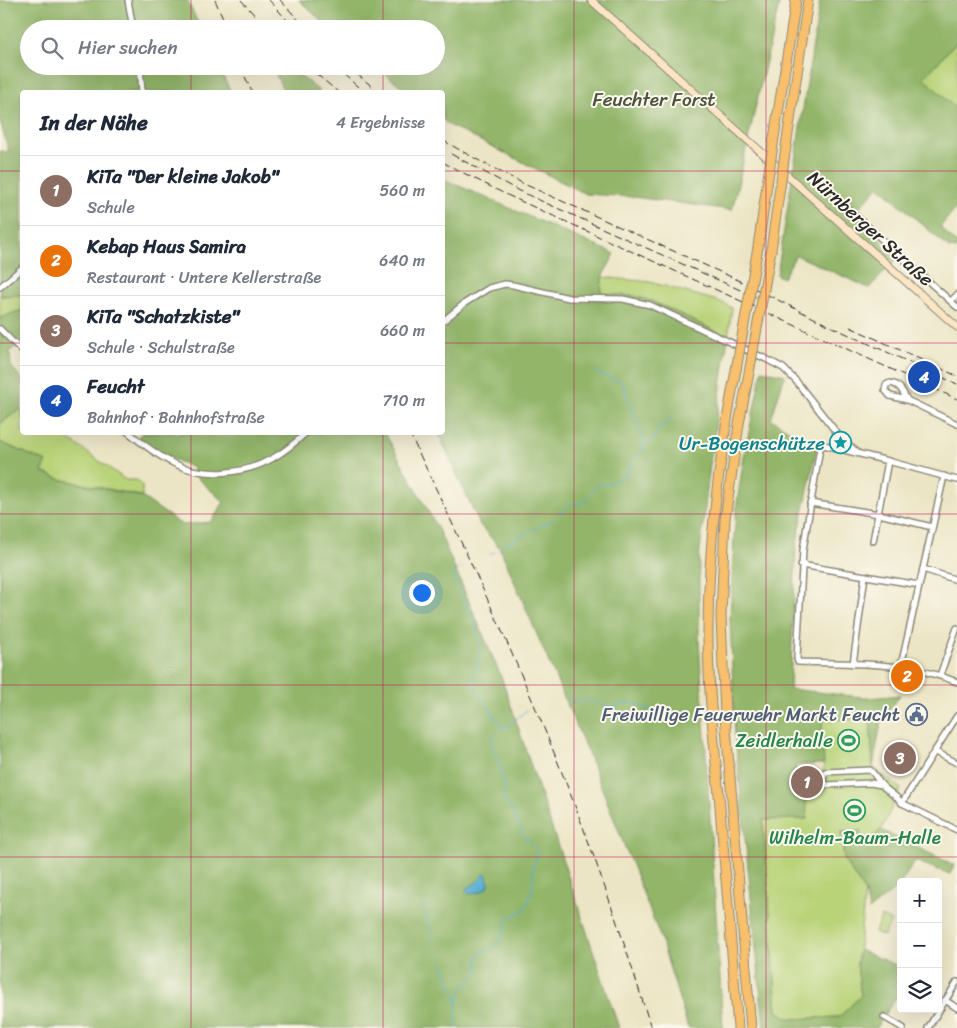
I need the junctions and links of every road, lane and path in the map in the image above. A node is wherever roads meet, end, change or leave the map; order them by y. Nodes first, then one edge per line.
1 (128, 0) edge
2 (591, 0) edge
3 (796, 0) edge
4 (808, 0) edge
5 (131, 20) edge
6 (141, 75) edge
7 (142, 90) edge
8 (847, 208) dead end
9 (20, 270) edge
10 (0, 287) edge
11 (957, 295) edge
12 (951, 301) junction
13 (957, 307) edge
14 (445, 320) edge
15 (957, 327) edge
16 (0, 329) edge
17 (20, 349) edge
18 (907, 400) dead end
19 (957, 424) edge
20 (132, 435) edge
21 (304, 435) edge
22 (858, 453) junction
23 (888, 460) junction
24 (944, 476) junction
25 (957, 480) edge
26 (810, 503) junction
27 (879, 514) junction
28 (932, 527) junction
29 (873, 541) dead end
30 (801, 565) junction
31 (923, 569) junction
32 (864, 576) junction
33 (957, 580) edge
34 (919, 585) junction
35 (957, 628) edge
36 (853, 664) junction
37 (901, 666) junction
38 (940, 675) junction
39 (957, 682) edge
40 (957, 716) edge
41 (934, 751) junction
42 (957, 763) edge
43 (880, 785) junction
44 (902, 803) junction
45 (957, 830) edge
46 (957, 982) edge
47 (945, 1000) junction
48 (957, 1008) edge
49 (884, 1017) dead end
50 (738, 1028) edge
51 (751, 1028) edge
52 (903, 1028) edge
53 (928, 1028) edge

1 - 5 street
2 - 15 main road, Nürnberger Straße
3 - 50 highway, bridge
4 - 51 highway, bridge
6 - 7 street
8 - 12 street
9 - 10 street
11 - 12 street
12 - 13 street
14 - 22 street
16 - 17 street
18 - 19 street
20 - 21 street
22 - 23 street
22 - 26 street
23 - 24 street
23 - 27 street
24 - 25 street
24 - 28 street
26 - 27 street
26 - 30 street
27 - 28 street
27 - 29 street
28 - 31 street
30 - 32 street
30 - 36 street
31 - 33 street
31 - 34 street
32 - 34 street
32 - 36 street
34 - 37 street
35 - 38 street
36 - 37 street
37 - 38 street
38 - 39 street
40 - 41 street
41 - 42 street
41 - 44 street
43 - 43 street
43 - 44 street
44 - 45 street
46 - 47 street
47 - 48 street
47 - 53 street
49 - 52 street

